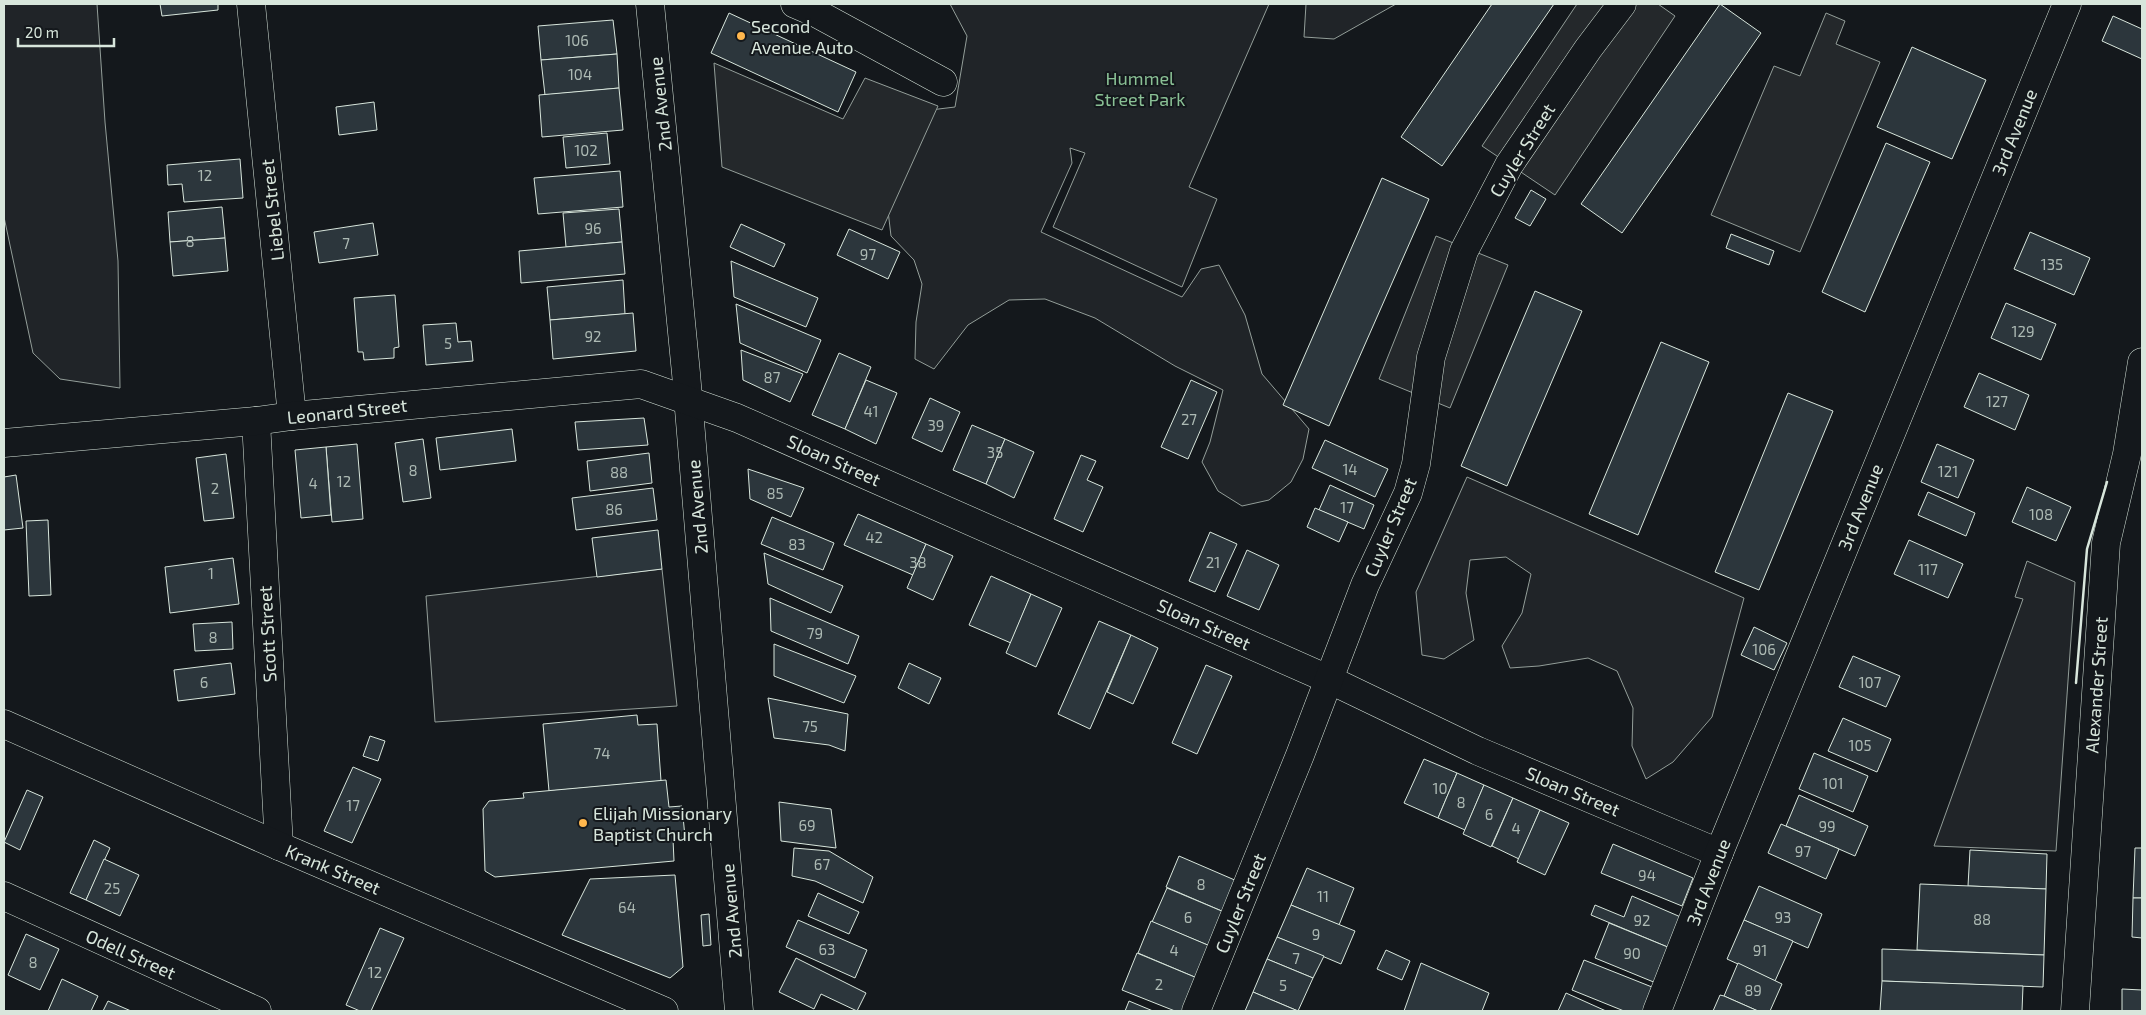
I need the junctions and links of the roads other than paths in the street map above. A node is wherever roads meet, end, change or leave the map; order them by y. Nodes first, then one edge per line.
1 (251, 4) edge
2 (650, 4) edge
3 (795, 4) edge
4 (1622, 4) edge
5 (2067, 4) edge
6 (943, 82) dead end
7 (2142, 362) edge
8 (688, 399) junction
9 (292, 416) junction
10 (256, 421) junction
11 (4, 443) edge
12 (1328, 679) junction
13 (4, 724) edge
14 (279, 846) junction
15 (1719, 853) junction
16 (4, 896) edge
17 (257, 1011) edge
18 (664, 1011) edge
19 (739, 1011) edge
20 (1196, 1011) edge
21 (1658, 1011) edge
22 (2075, 1011) edge

1 - 9 street, Liebel Street
2 - 8 street, 2nd Avenue
3 - 6 street
4 - 12 street, Cuyler Street
5 - 15 street, 3rd Avenue
7 - 22 street, Alexander Street
8 - 9 street, Leonard Street
8 - 12 street, Sloan Street
8 - 19 street, 2nd Avenue
9 - 10 street, Leonard Street
10 - 11 street, Leonard Street
10 - 14 street, Scott Street
12 - 15 street, Sloan Street
12 - 20 street, Cuyler Street
13 - 14 street, Krank Street
14 - 18 street, Krank Street
15 - 21 street, 3rd Avenue
16 - 17 street, Odell Street

